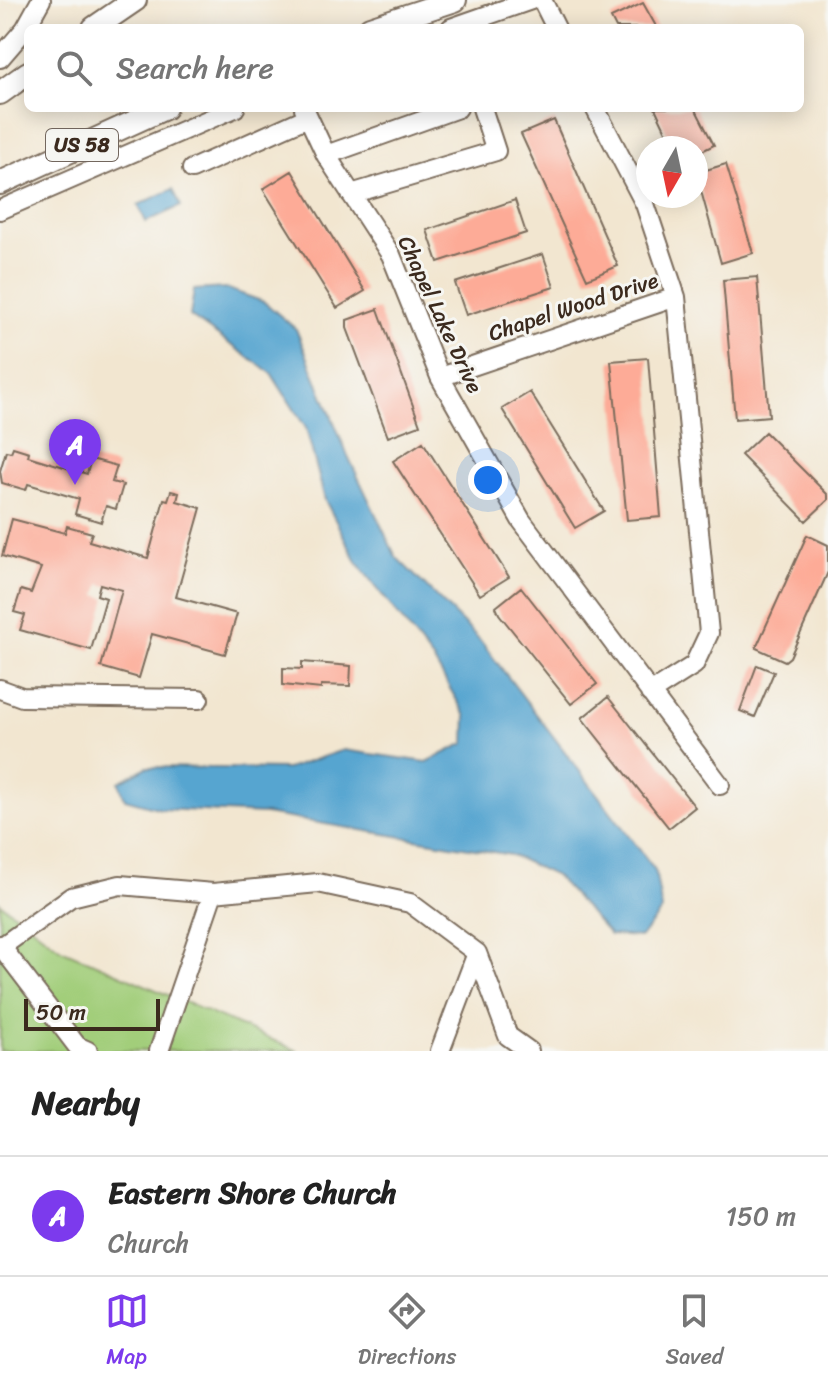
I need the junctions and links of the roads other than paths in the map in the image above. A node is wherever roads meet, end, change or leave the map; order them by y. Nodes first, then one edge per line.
1 (41, 0) edge
2 (135, 0) edge
3 (455, 0) edge
4 (531, 0) edge
5 (542, 0) edge
6 (28, 24) edge
7 (100, 24) edge
8 (382, 24) edge
9 (462, 24) edge
10 (554, 24) edge
11 (24, 30) edge
12 (0, 58) edge
13 (24, 76) edge
14 (0, 93) edge
15 (156, 112) edge
16 (226, 112) edge
17 (306, 112) edge
18 (447, 112) edge
19 (483, 112) edge
20 (597, 112) edge
21 (326, 155) junction
22 (192, 169) dead end
23 (0, 183) edge
24 (351, 194) junction
25 (0, 210) edge
26 (676, 297) junction
27 (440, 377) junction
28 (0, 689) edge
29 (650, 693) junction
30 (199, 699) dead end
31 (720, 785) dead end
32 (213, 893) junction
33 (1, 946) edge
34 (477, 953) junction
35 (88, 1051) edge
36 (159, 1051) edge
37 (440, 1051) edge
38 (529, 1051) edge

1 - 6 street
2 - 7 main road
3 - 8 main road
4 - 9 street
5 - 10 street
11 - 12 street
13 - 14 main road
15 - 23 main road, US 58
16 - 25 street
17 - 21 street, Chapel Lake Drive
17 - 22 street
18 - 21 street
19 - 24 street
20 - 26 street
21 - 24 street, Chapel Lake Drive
24 - 27 street, Chapel Lake Drive
26 - 27 street, Chapel Wood Drive
26 - 29 street
27 - 29 street, Chapel Lake Drive
28 - 30 street
29 - 31 street, Chapel Lake Drive
32 - 33 street
32 - 34 street
32 - 36 street
33 - 35 street
34 - 37 street
34 - 38 street

